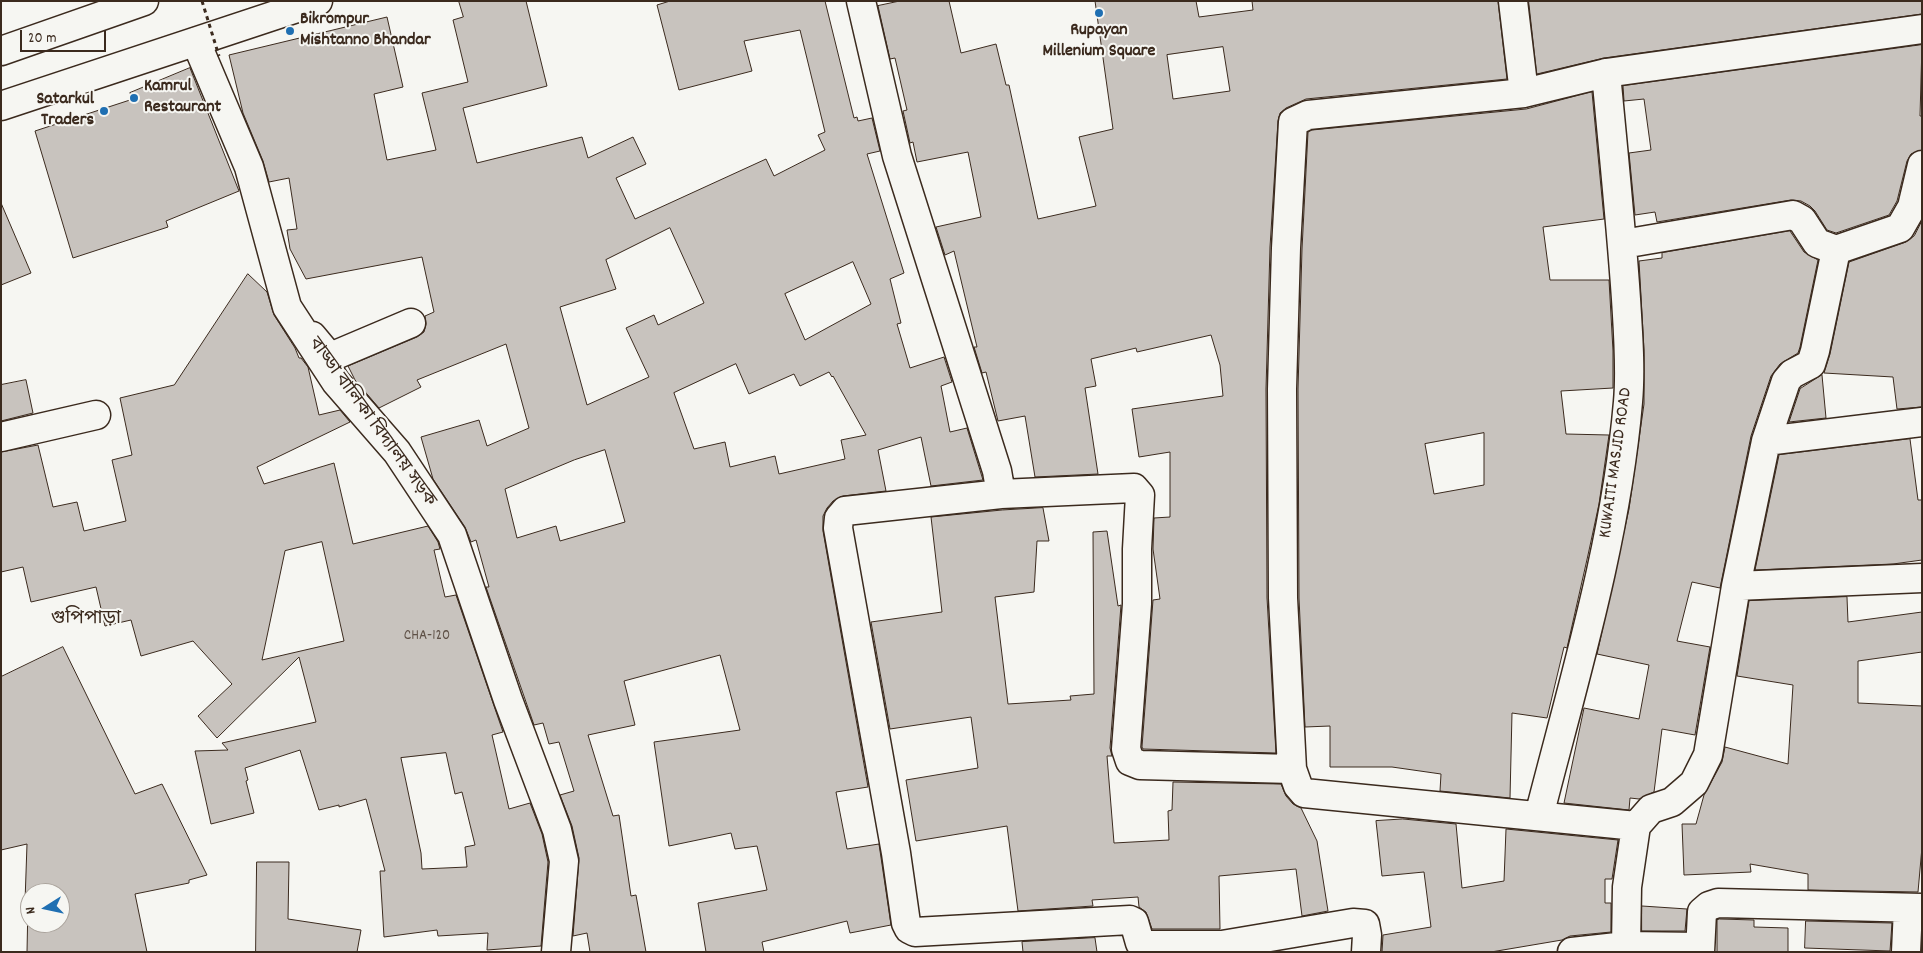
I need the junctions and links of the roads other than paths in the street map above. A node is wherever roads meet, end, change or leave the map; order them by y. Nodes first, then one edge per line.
1 (144, 1) edge
2 (318, 1) edge
3 (860, 1) edge
4 (1513, 1) edge
5 (1922, 29) edge
6 (207, 49) junction
7 (1, 51) edge
8 (1606, 73) junction
9 (1524, 92) junction
10 (1, 106) edge
11 (1922, 164) edge
12 (1622, 244) junction
13 (1836, 250) junction
14 (287, 307) junction
15 (411, 323) dead end
16 (96, 415) dead end
17 (1922, 422) edge
18 (1, 436) edge
19 (1766, 442) junction
20 (1001, 494) junction
21 (1922, 578) edge
22 (1736, 586) junction
23 (1292, 769) junction
24 (1539, 816) junction
25 (1636, 826) junction
26 (1915, 908) edge
27 (1626, 946) junction
28 (1700, 949) edge
29 (556, 952) edge
30 (1366, 952) edge
31 (1572, 952) edge
32 (1906, 952) edge

1 - 7 street
2 - 6 street
3 - 20 street
4 - 9 street
5 - 8 street
6 - 10 street
6 - 14 street, বাড্ডা বালিকা বিদ্যালয় সড়ক
8 - 9 street
8 - 12 street, KUWAITI MASJID ROAD
9 - 23 street
11 - 13 street
12 - 13 street
12 - 24 street, KUWAITI MASJID ROAD
13 - 19 street
14 - 15 street
14 - 29 street, বাড্ডা বালিকা বিদ্যালয় সড়ক
16 - 18 street
17 - 19 street
19 - 22 street
20 - 23 street
20 - 30 street
21 - 22 street
22 - 25 street
23 - 24 street
24 - 25 street
25 - 27 street
26 - 28 street
26 - 32 street
27 - 28 street
27 - 31 street

